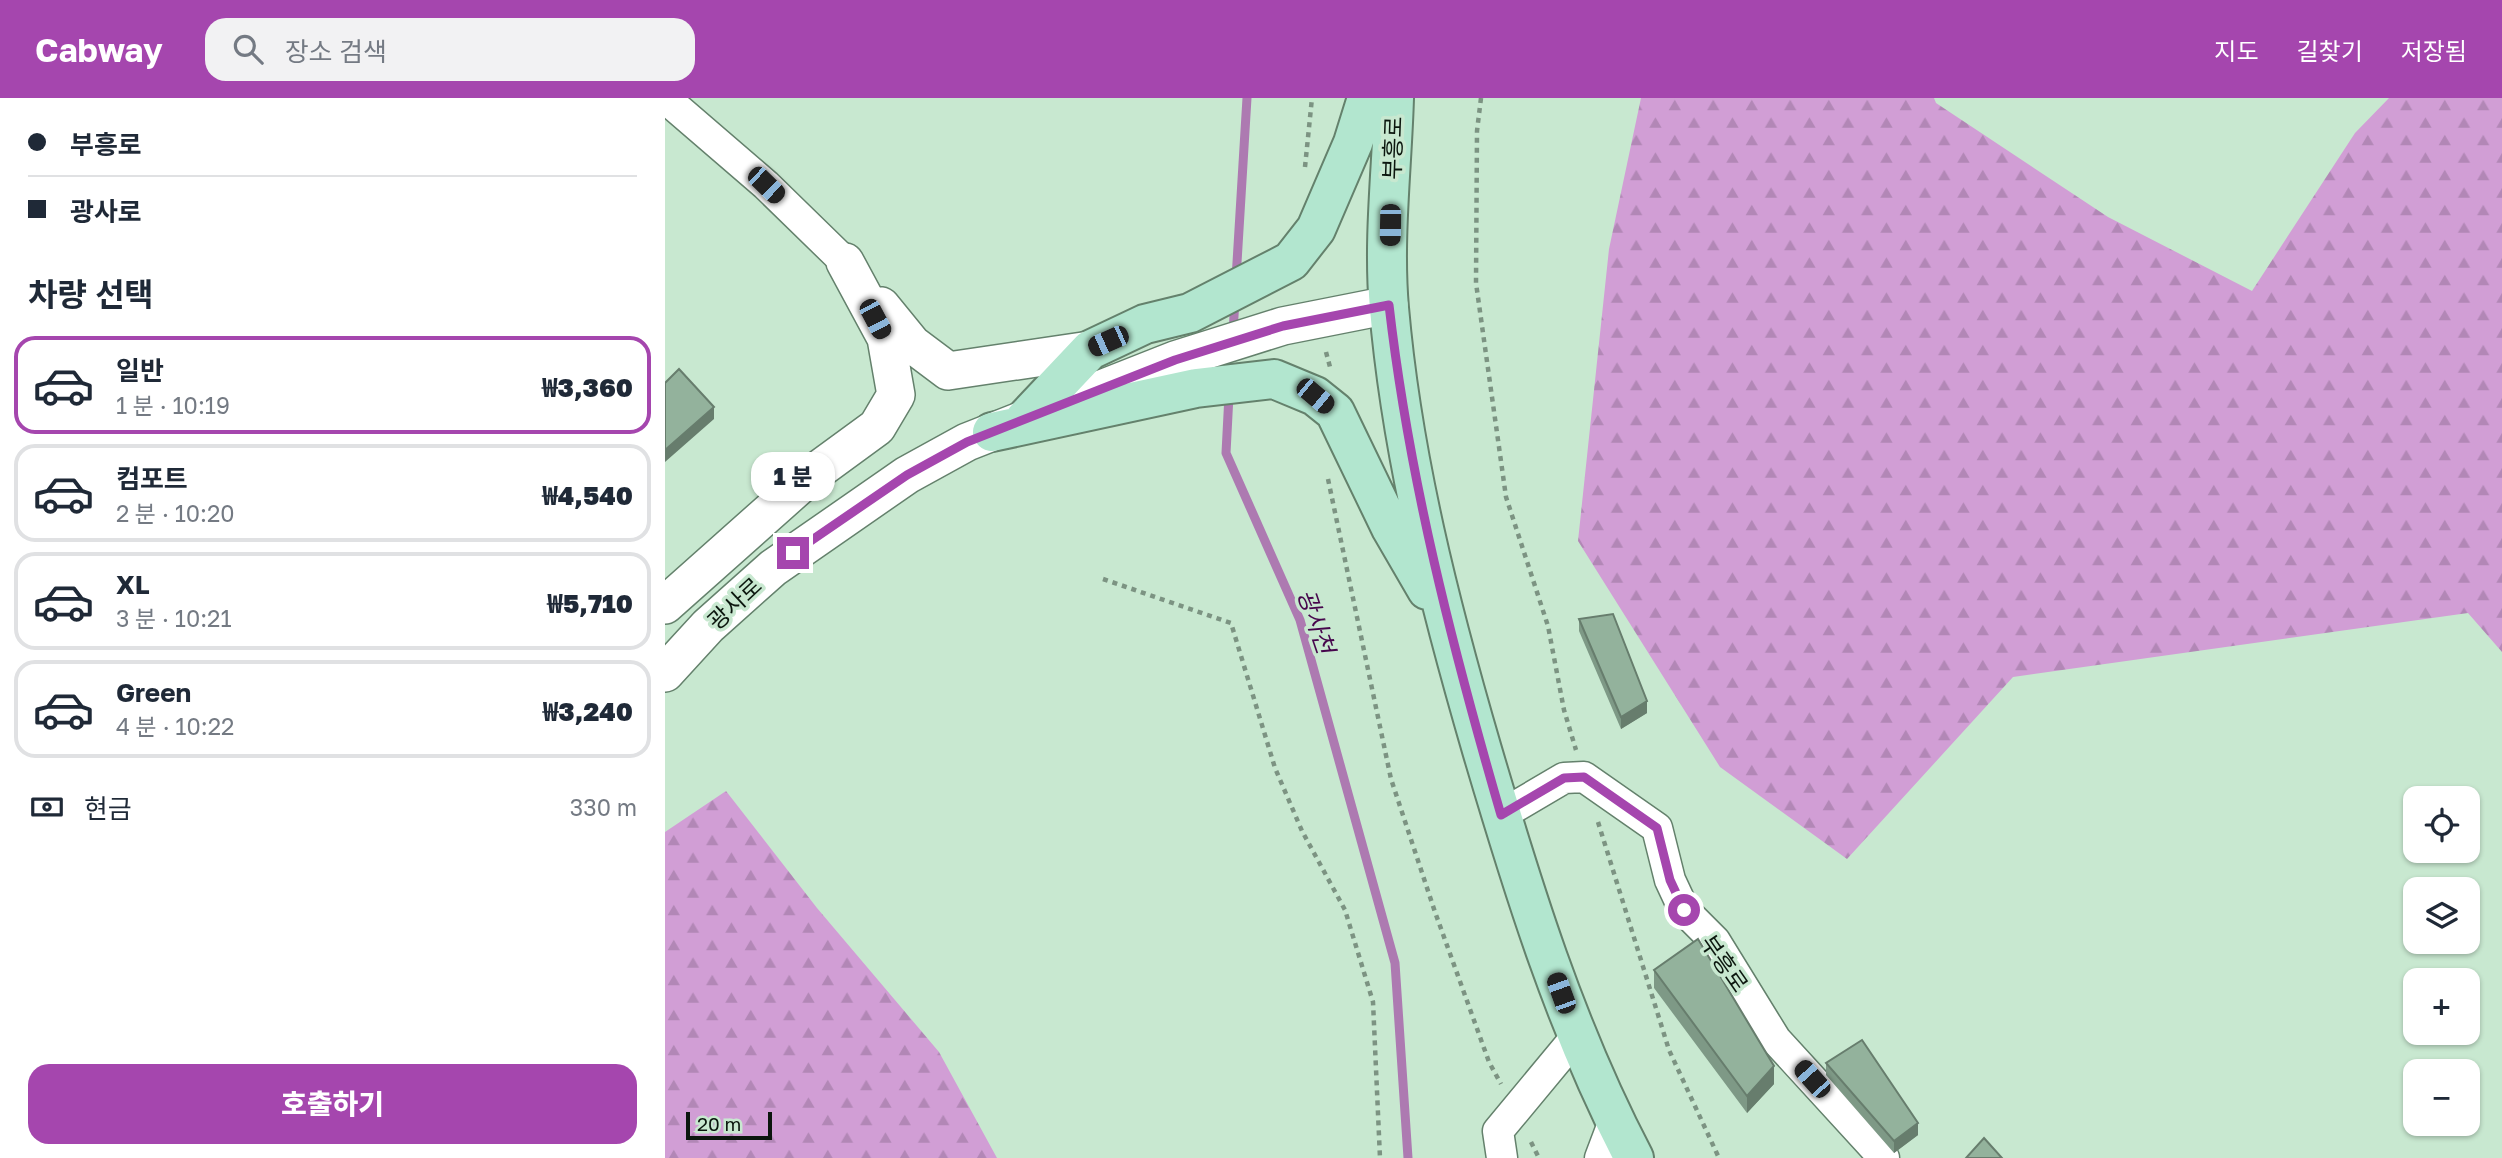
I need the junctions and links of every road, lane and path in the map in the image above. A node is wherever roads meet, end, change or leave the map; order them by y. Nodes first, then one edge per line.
1 (665, 98) edge
2 (1312, 98) edge
3 (1367, 98) edge
4 (1394, 98) edge
5 (1481, 98) edge
6 (1304, 176) dead end
7 (845, 262) junction
8 (1389, 305) junction
9 (1090, 350) junction
10 (1326, 352) dead end
11 (1332, 371) dead end
12 (1185, 374) junction
13 (1008, 426) junction
14 (1327, 475) dead end
15 (1103, 579) dead end
16 (665, 605) edge
17 (1447, 625) junction
18 (665, 673) edge
19 (1584, 777) junction
20 (1501, 815) junction
21 (1576, 1037) junction
22 (1516, 1112) junction
23 (1614, 1121) junction
24 (1380, 1158) edge
25 (1502, 1158) edge
26 (1539, 1158) edge
27 (1600, 1158) edge
28 (1634, 1158) edge
29 (1719, 1158) edge
30 (1884, 1158) edge

1 - 7 street
2 - 6 path
3 - 9 main road
4 - 8 main road, 부흥로
5 - 19 path
7 - 9 street
7 - 16 street
8 - 12 street
8 - 17 main road, 부흥로
9 - 13 main road
10 - 11 path
12 - 13 main road
12 - 17 main road
13 - 18 street, 광사로
14 - 22 path
15 - 24 path
17 - 20 main road, 부흥로
19 - 20 street
19 - 29 path
19 - 30 street, 부흥로
20 - 21 main road, 부흥로
21 - 22 street
21 - 23 main road, 부흥로
22 - 25 street
22 - 26 path
23 - 27 street
23 - 28 main road, 부흥로

